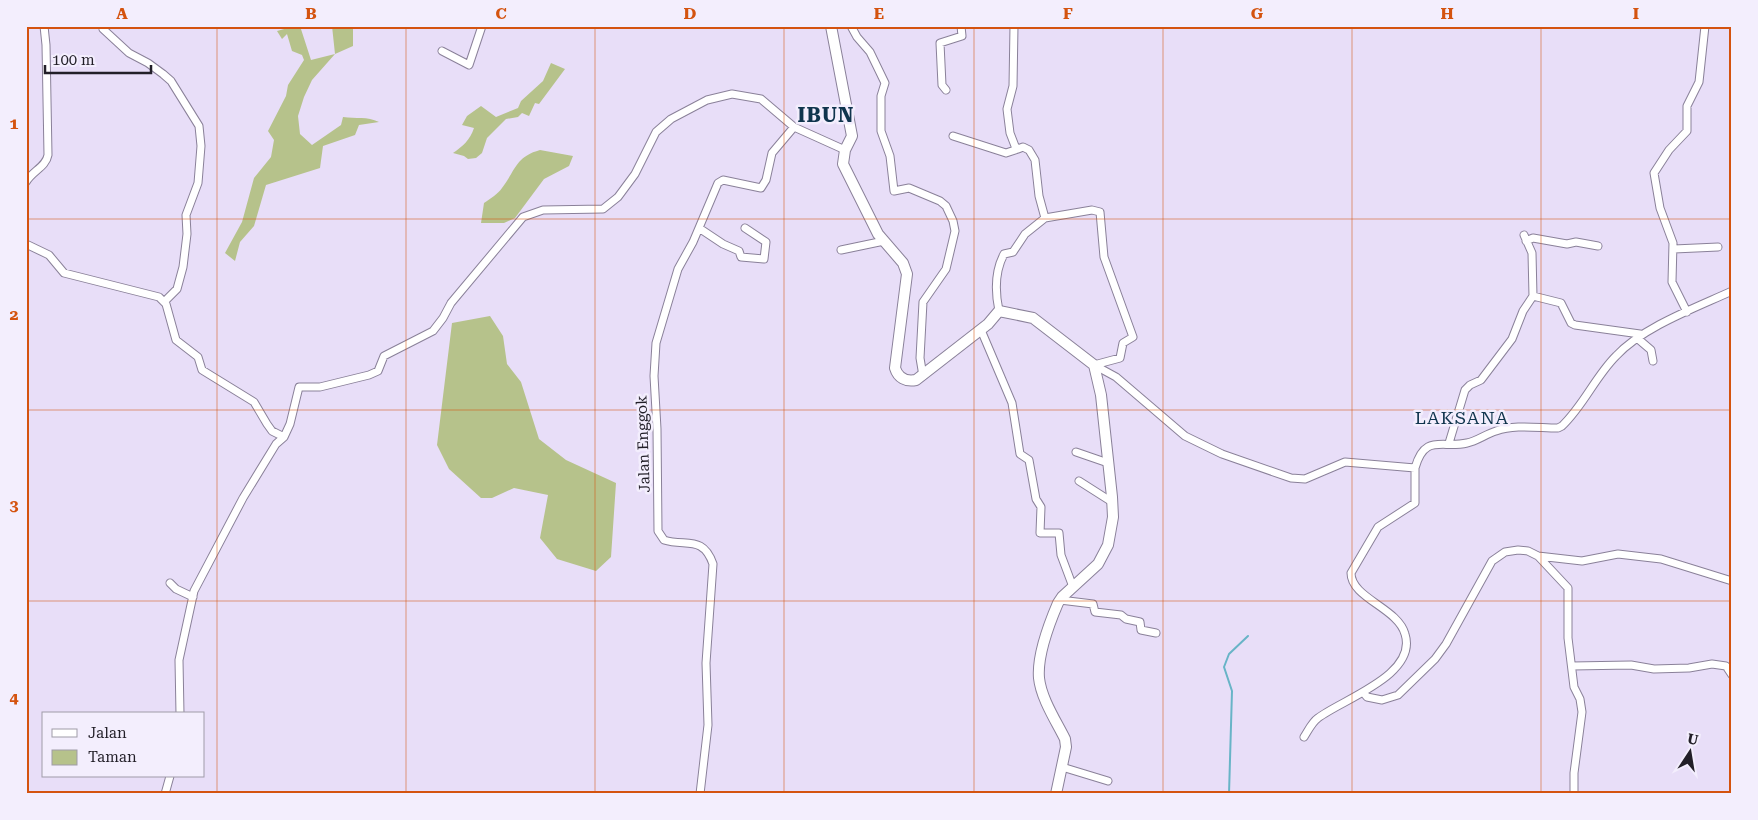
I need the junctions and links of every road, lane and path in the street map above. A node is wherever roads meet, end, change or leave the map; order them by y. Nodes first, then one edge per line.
1 (44, 26) edge
2 (482, 26) edge
3 (831, 26) edge
4 (851, 26) edge
5 (961, 26) edge
6 (1014, 26) edge
7 (1705, 26) edge
8 (103, 29) dead end
9 (442, 51) dead end
10 (946, 90) dead end
11 (794, 127) junction
12 (953, 136) dead end
13 (1018, 149) junction
14 (844, 150) junction
15 (26, 182) edge
16 (1045, 218) junction
17 (699, 228) junction
18 (745, 228) dead end
19 (884, 241) junction
20 (26, 244) edge
21 (1598, 246) dead end
22 (1718, 247) dead end
23 (1674, 249) junction
24 (841, 250) dead end
25 (1732, 291) edge
26 (1533, 296) junction
27 (164, 302) junction
28 (999, 311) junction
29 (1687, 312) junction
30 (981, 330) junction
31 (1639, 336) junction
32 (1653, 361) dead end
33 (1094, 365) junction
34 (923, 376) junction
35 (284, 437) junction
36 (1449, 443) junction
37 (1076, 452) dead end
38 (1108, 463) junction
39 (1415, 468) junction
40 (1079, 481) dead end
41 (1112, 502) junction
42 (1538, 556) junction
43 (1732, 581) edge
44 (170, 583) dead end
45 (1072, 587) junction
46 (193, 597) junction
47 (1060, 600) junction
48 (1156, 633) dead end
49 (1572, 666) junction
50 (1732, 675) edge
51 (1362, 692) junction
52 (180, 712) edge
53 (1304, 737) dead end
54 (1062, 766) junction
55 (169, 778) edge
56 (1108, 781) dead end
57 (165, 794) edge
58 (700, 794) edge
59 (1056, 794) edge
60 (1574, 794) edge

1 - 15 street
2 - 9 street
3 - 14 main road
4 - 34 street
5 - 10 street
6 - 13 street
7 - 23 street
8 - 27 street
11 - 14 street
11 - 17 street, Jalan Enggok
11 - 35 street
12 - 13 street
13 - 16 street
14 - 19 main road
16 - 28 street
16 - 33 street
17 - 18 street
17 - 58 street, Jalan Enggok
19 - 24 street
19 - 34 main road
20 - 27 street
21 - 26 street
22 - 23 street
23 - 29 street
25 - 29 street
26 - 31 street
26 - 36 street
27 - 35 street
28 - 30 main road
28 - 33 main road
29 - 31 street
30 - 34 main road
30 - 45 street
31 - 32 street
31 - 36 street
33 - 38 main road
33 - 39 street
35 - 46 street
36 - 39 street
37 - 38 street
38 - 41 main road
39 - 51 street
40 - 41 street
41 - 45 main road
42 - 43 street
42 - 49 street
42 - 51 street
44 - 46 street
45 - 47 main road
46 - 52 street
47 - 48 street
47 - 54 main road
49 - 50 street
49 - 60 street
51 - 53 street
54 - 56 street
54 - 59 main road
55 - 57 street

